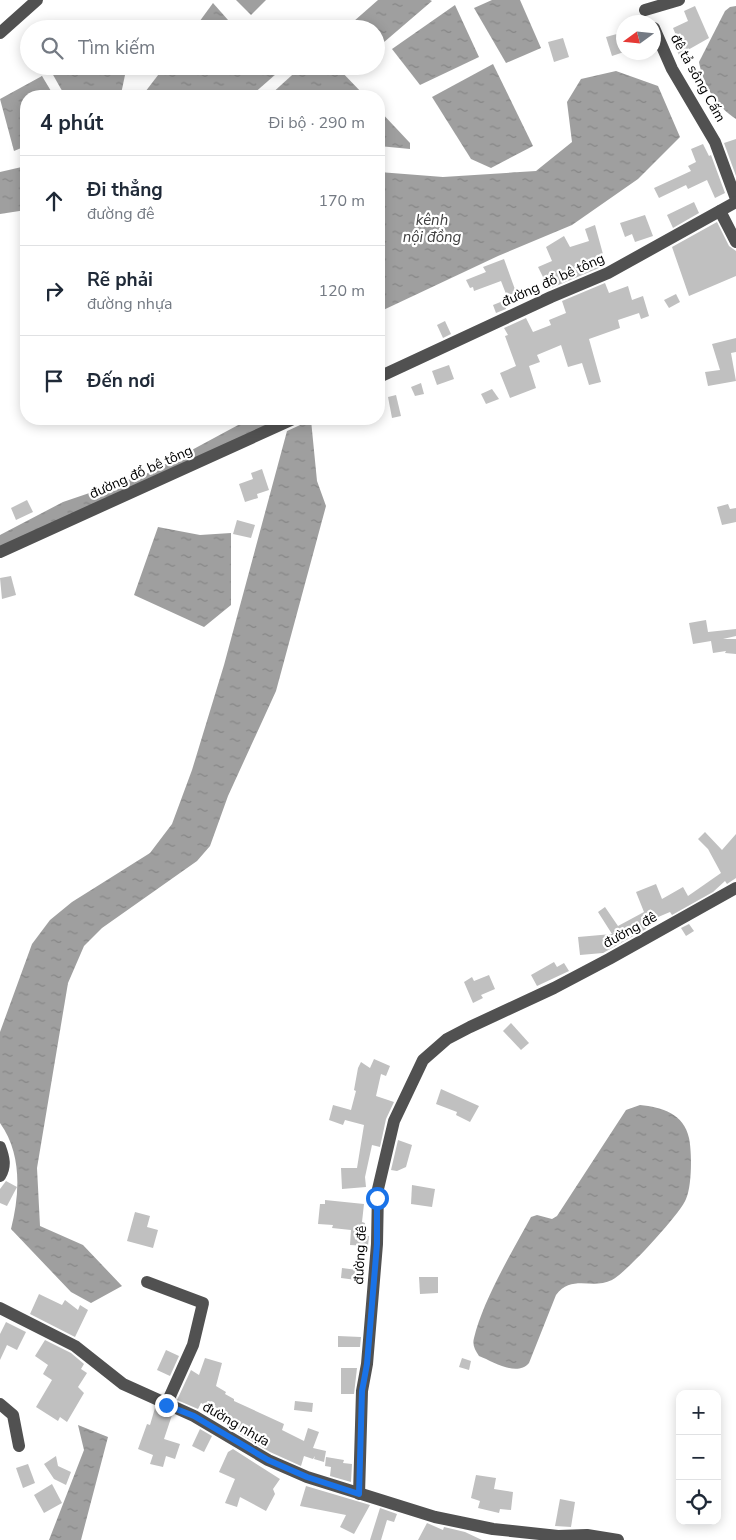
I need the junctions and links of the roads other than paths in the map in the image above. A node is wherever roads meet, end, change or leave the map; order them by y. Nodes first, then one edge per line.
1 (37, 0) edge
2 (679, 0) edge
3 (643, 5) edge
4 (0, 32) edge
5 (661, 44) edge
6 (736, 200) edge
7 (720, 211) junction
8 (736, 242) edge
9 (385, 374) edge
10 (280, 425) edge
11 (0, 552) edge
12 (736, 888) edge
13 (0, 1147) edge
14 (0, 1176) edge
15 (147, 1282) dead end
16 (0, 1308) edge
17 (0, 1404) edge
18 (166, 1405) junction
19 (19, 1446) dead end
20 (359, 1494) junction
21 (618, 1540) edge

1 - 4 street
2 - 3 street
5 - 6 street, đê tả sông Cấm
6 - 7 street, đường đổ bê tông
7 - 8 street
7 - 9 street, đường đổ bê tông
10 - 11 street, đường đổ bê tông
12 - 20 street, đường đê
13 - 14 street
15 - 18 street
16 - 18 street, đường nhựa
17 - 19 street
18 - 20 street, đường nhựa
20 - 21 street

